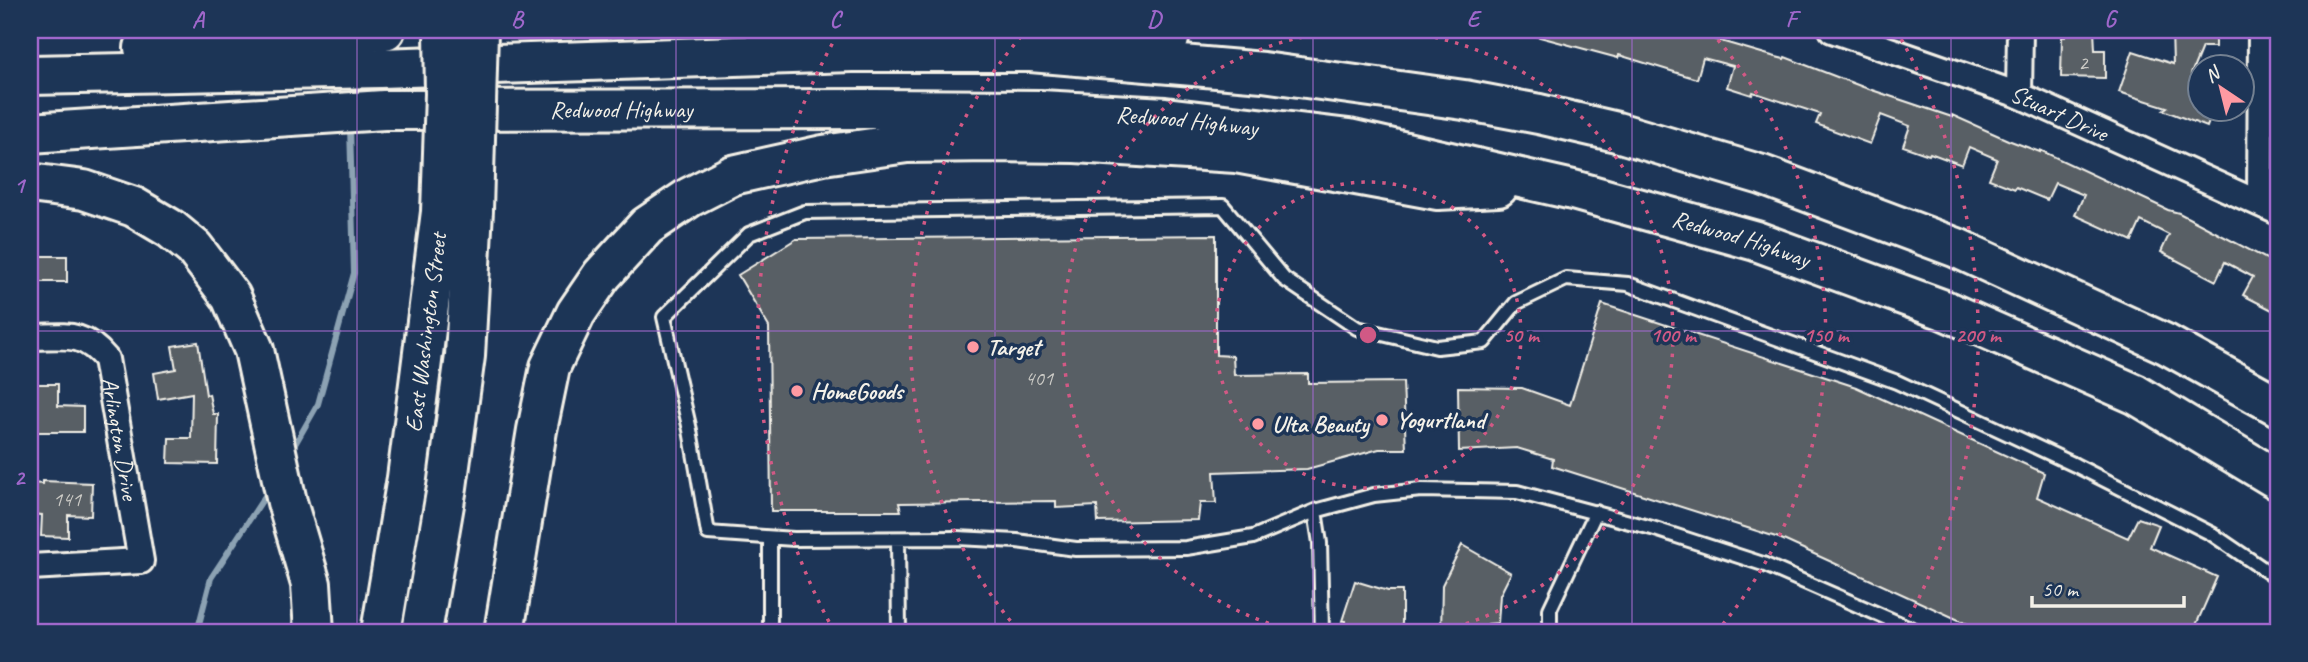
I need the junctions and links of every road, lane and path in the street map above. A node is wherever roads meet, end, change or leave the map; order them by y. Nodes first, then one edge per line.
1 (385, 30) edge
2 (444, 30) edge
3 (478, 30) edge
4 (1099, 30) edge
5 (1832, 30) edge
6 (2020, 30) edge
7 (2261, 30) edge
8 (30, 55) edge
9 (30, 75) edge
10 (2019, 95) junction
11 (1465, 100) junction
12 (30, 133) edge
13 (30, 183) edge
14 (1542, 184) junction
15 (2269, 207) edge
16 (457, 211) junction
17 (30, 337) edge
18 (2278, 406) edge
19 (2278, 480) edge
20 (1315, 511) junction
21 (1596, 512) junction
22 (770, 538) junction
23 (898, 539) junction
24 (30, 567) edge
25 (2278, 579) edge
26 (314, 632) edge
27 (382, 632) edge
28 (422, 632) edge
29 (504, 632) edge
30 (770, 632) edge
31 (899, 632) edge
32 (1322, 632) edge
33 (1550, 632) edge
34 (1919, 632) edge

1 - 8 main road
2 - 16 main road, East Washington Street, bridge
3 - 16 main road, East Washington Street, bridge
4 - 11 main road
5 - 10 street, Stuart Drive
6 - 10 street
7 - 15 street
9 - 11 main road, Redwood Highway
10 - 15 street, Stuart Drive
11 - 18 main road, Redwood Highway
12 - 14 main road, Redwood Highway
13 - 26 main road
14 - 19 main road, Redwood Highway
14 - 29 main road
16 - 27 main road, East Washington Street
16 - 28 main road, East Washington Street
17 - 24 street, Arlington Drive
20 - 21 lane
20 - 23 lane
20 - 32 lane
21 - 33 lane
21 - 34 lane
22 - 23 lane
22 - 25 lane
22 - 30 lane
23 - 31 lane

